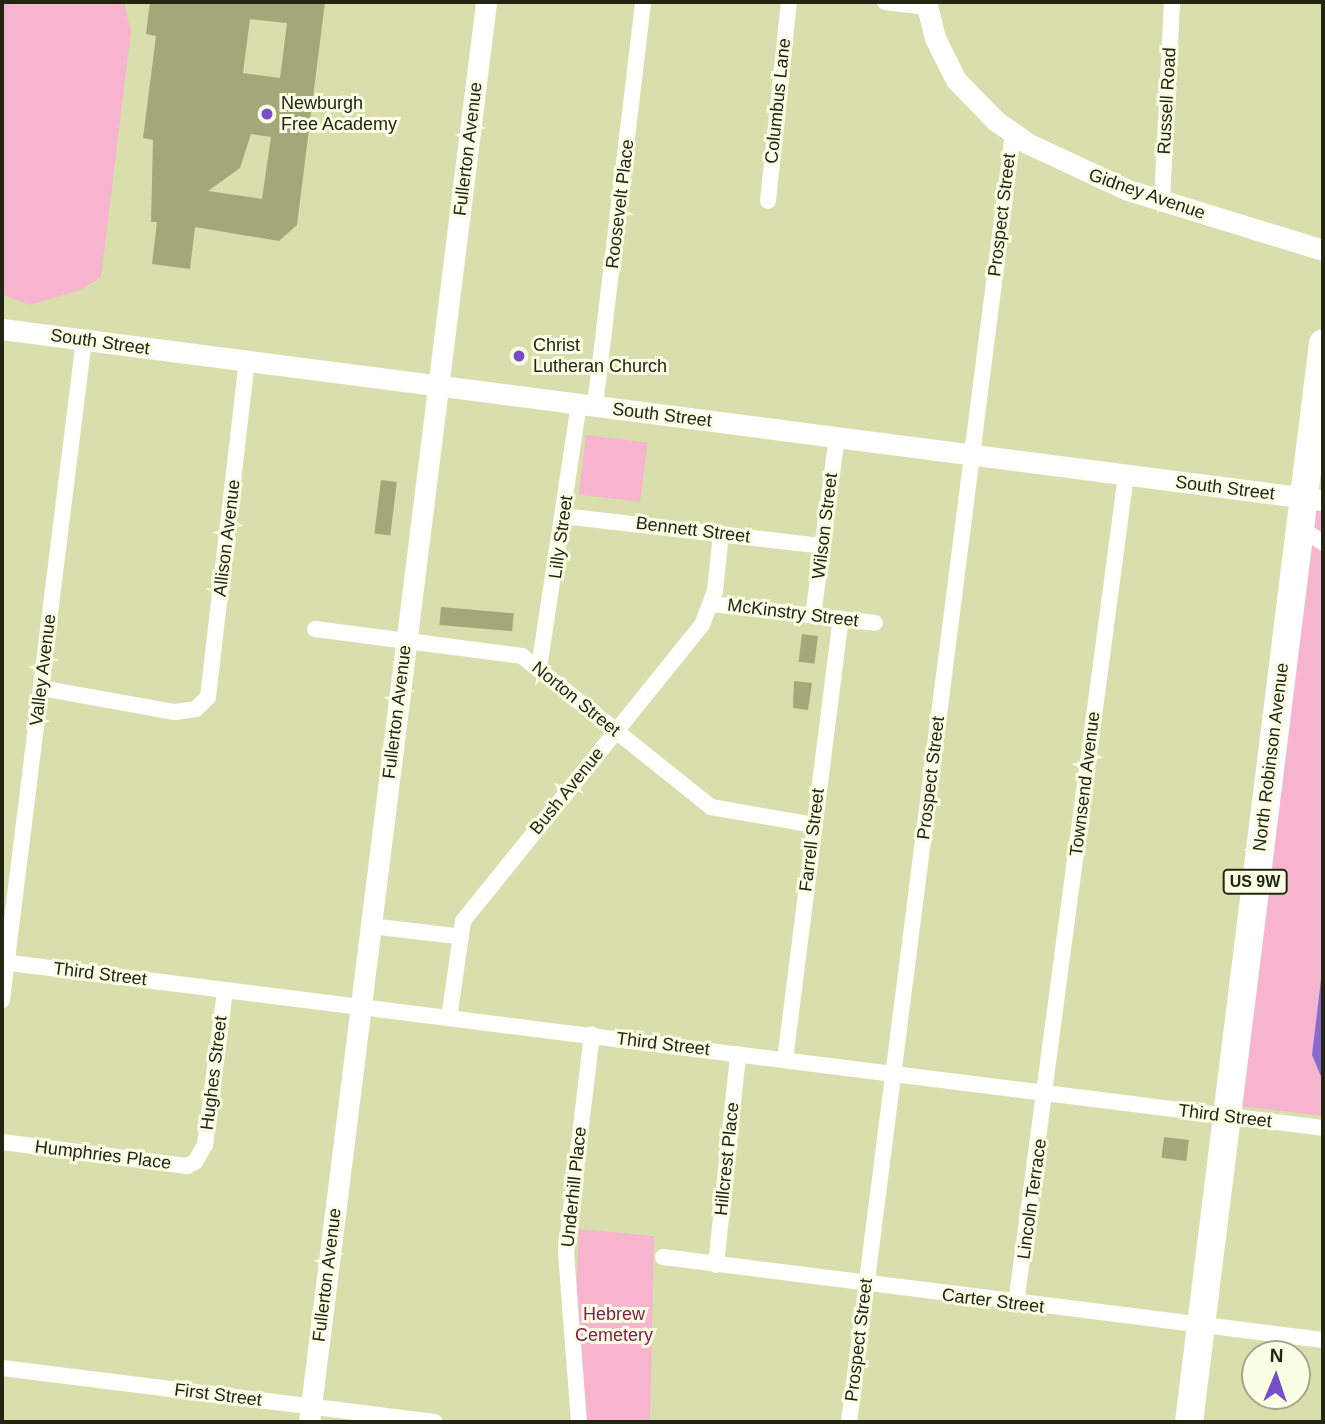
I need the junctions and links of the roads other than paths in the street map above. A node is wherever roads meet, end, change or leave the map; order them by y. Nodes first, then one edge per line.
1 (486, 2) edge
2 (643, 2) edge
3 (789, 2) edge
4 (885, 2) edge
5 (1172, 2) edge
6 (927, 4) edge
7 (1013, 133) junction
8 (768, 201) dead end
9 (1162, 201) junction
10 (1323, 250) edge
11 (2, 329) edge
12 (84, 340) junction
13 (1323, 343) edge
14 (247, 362) junction
15 (439, 386) junction
16 (587, 405) junction
17 (837, 437) junction
18 (971, 455) junction
19 (1126, 475) junction
20 (1314, 499) edge
21 (564, 516) junction
22 (1300, 527) junction
23 (721, 533) junction
24 (1323, 543) edge
25 (822, 545) junction
26 (712, 604) junction
27 (813, 616) junction
28 (841, 619) junction
29 (875, 623) dead end
30 (315, 629) dead end
31 (406, 641) junction
32 (539, 668) junction
33 (41, 688) junction
34 (616, 731) junction
35 (814, 825) junction
36 (370, 926) junction
37 (457, 936) junction
38 (4, 962) edge
39 (225, 990) junction
40 (2, 1000) edge
41 (360, 1007) junction
42 (449, 1017) junction
43 (592, 1035) junction
44 (737, 1054) junction
45 (785, 1060) junction
46 (893, 1074) junction
47 (1048, 1094) junction
48 (1226, 1116) junction
49 (1323, 1128) edge
50 (2, 1142) edge
51 (201, 1155) joint
52 (663, 1257) dead end
53 (716, 1265) junction
54 (865, 1285) junction
55 (1016, 1304) junction
56 (1202, 1324) junction
57 (1323, 1340) edge
58 (2, 1368) edge
59 (309, 1414) edge
60 (435, 1422) edge
61 (579, 1422) edge
62 (849, 1422) edge
63 (1189, 1422) edge

1 - 15 street, Fullerton Avenue
2 - 16 street, Roosevelt Place
3 - 8 street, Columbus Lane
4 - 6 street
5 - 9 street, Russell Road
6 - 7 street, Gidney Avenue
7 - 9 street, Gidney Avenue
7 - 18 street, Prospect Street
9 - 10 street, Gidney Avenue
11 - 12 street, South Street
12 - 14 street, South Street
12 - 33 street, Valley Avenue
13 - 20 highway, North Robinson Avenue / US 9W
14 - 15 street, South Street
14 - 33 street, Allison Avenue
15 - 16 street, South Street
15 - 31 street, Fullerton Avenue
16 - 17 street, South Street
16 - 21 street, Lilly Street
17 - 18 street, South Street
17 - 25 street, Wilson Street
18 - 19 street, South Street
18 - 46 street, Prospect Street
19 - 20 street, South Street
19 - 47 street, Townsend Avenue
20 - 22 highway, North Robinson Avenue / US 9W
21 - 23 street, Bennett Street
21 - 32 street, Lilly Street
22 - 24 street
22 - 48 highway, North Robinson Avenue / US 9W
23 - 25 street, Bennett Street
23 - 26 street, Bush Avenue
25 - 27 street, Wilson Street
26 - 27 street, McKinstry Street
26 - 34 street, Bush Avenue
27 - 28 street, McKinstry Street
28 - 29 street, McKinstry Street
28 - 35 street, Farrell Street
30 - 31 street, Norton Street
31 - 32 street, Norton Street
31 - 36 street, Fullerton Avenue
32 - 34 street, Norton Street
33 - 38 street, Valley Avenue
34 - 35 street, Norton Street
34 - 37 street, Bush Avenue
35 - 45 street, Farrell Street
36 - 37 street
36 - 41 street, Fullerton Avenue
37 - 42 street, Bush Avenue
38 - 39 street, Third Street
38 - 40 street, Valley Avenue
39 - 41 street, Third Street
39 - 51 street, Hughes Street
41 - 42 street, Third Street
41 - 59 street, Fullerton Avenue
42 - 43 street, Third Street
43 - 44 street, Third Street
43 - 61 street, Underhill Place
44 - 45 street, Third Street
44 - 53 street, Hillcrest Place
45 - 46 street, Third Street
46 - 47 street, Third Street
46 - 54 street, Prospect Street
47 - 48 street, Third Street
47 - 55 street, Lincoln Terrace
48 - 49 street, Third Street
48 - 56 highway, North Robinson Avenue / US 9W
50 - 51 street, Humphries Place
52 - 53 street, Carter Street
53 - 54 street, Carter Street
54 - 55 street, Carter Street
54 - 62 street, Prospect Street
55 - 56 street, Carter Street
56 - 57 street, Carter Street
56 - 63 highway, North Robinson Avenue / US 9W
58 - 59 street, First Street
59 - 60 street, First Street

